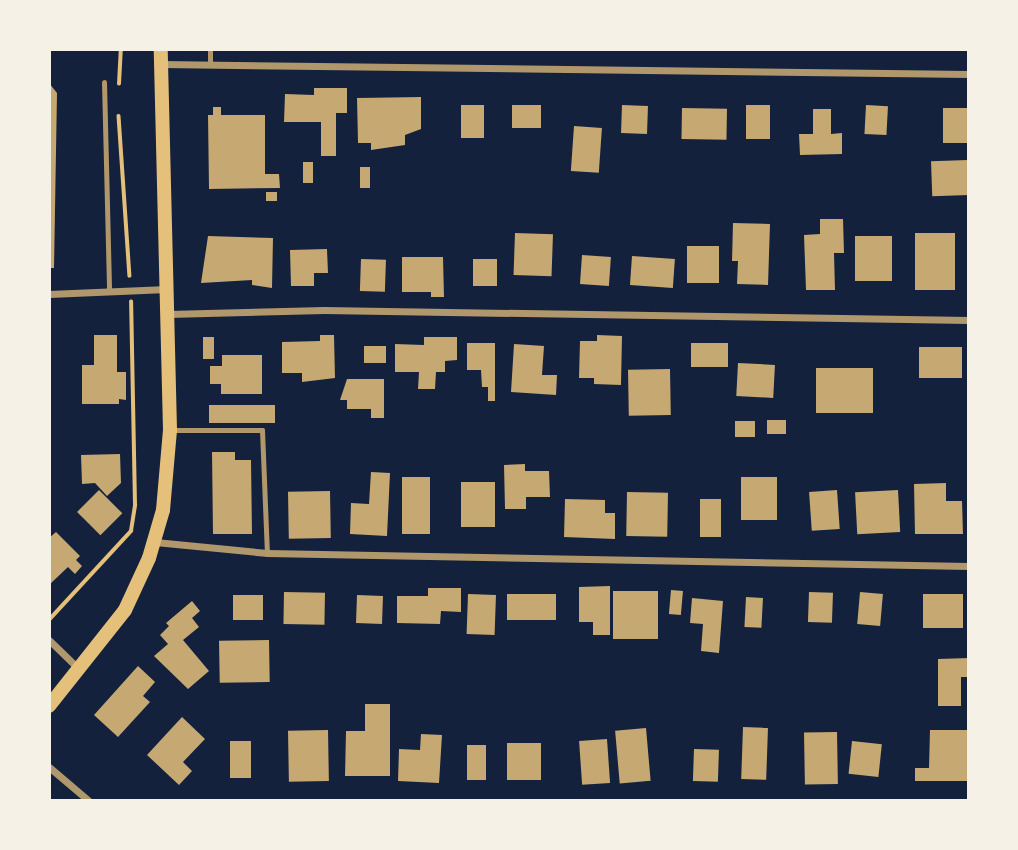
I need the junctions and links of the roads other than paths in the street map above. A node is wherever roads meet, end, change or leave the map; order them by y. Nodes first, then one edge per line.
1 (160, 49) edge
2 (210, 49) edge
3 (210, 63) junction
4 (162, 64) junction
5 (969, 74) edge
6 (104, 82) dead end
7 (167, 289) junction
8 (109, 290) junction
9 (49, 294) edge
10 (168, 314) junction
11 (969, 320) edge
12 (170, 430) junction
13 (155, 542) junction
14 (267, 553) junction
15 (969, 566) edge
16 (49, 640) edge
17 (80, 670) junction
18 (49, 706) edge
19 (49, 767) edge
20 (89, 801) edge

1 - 4 main road
2 - 3 lane
3 - 4 street
3 - 5 street
4 - 7 main road
6 - 8 lane
7 - 8 street
7 - 10 main road
8 - 9 street
10 - 11 street
10 - 12 main road
12 - 13 main road
12 - 14 lane
13 - 14 street
13 - 17 main road
14 - 15 street
16 - 17 street
17 - 18 main road
19 - 20 street

